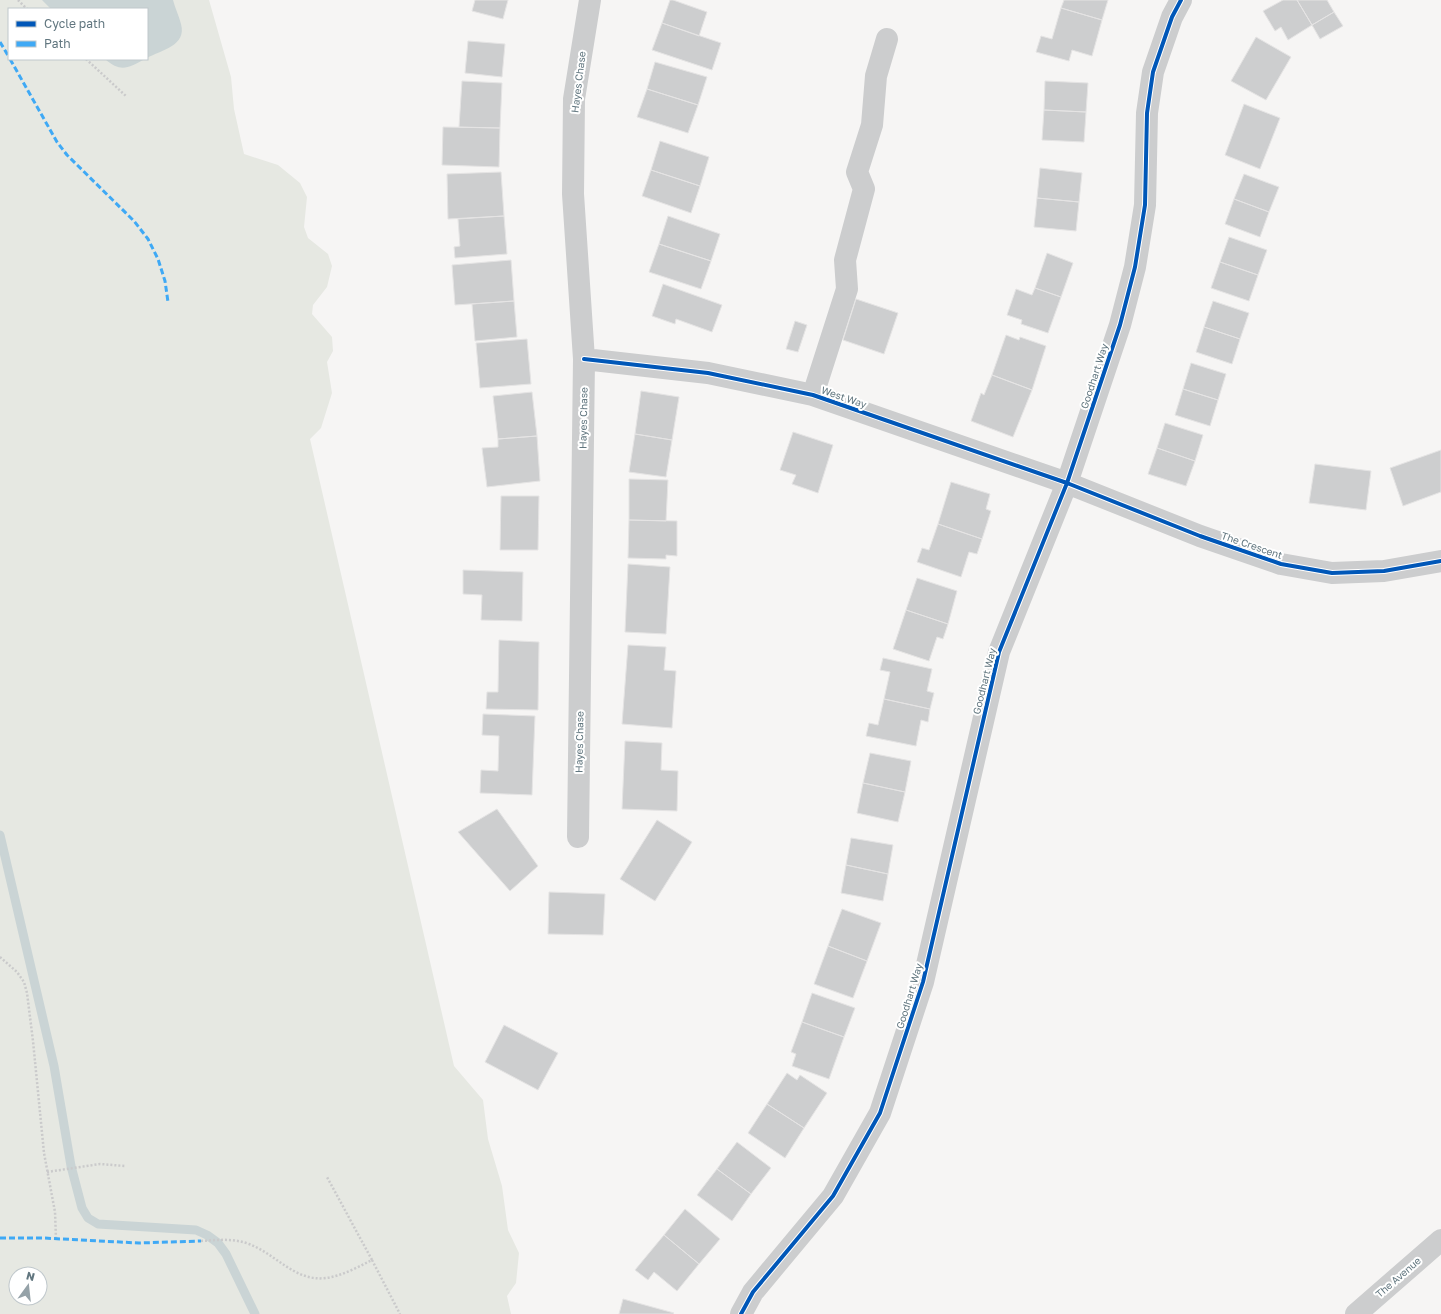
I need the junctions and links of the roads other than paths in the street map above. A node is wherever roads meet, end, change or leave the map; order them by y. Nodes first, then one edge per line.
1 (590, 0) edge
2 (1181, 0) edge
3 (887, 39) dead end
4 (584, 359) junction
5 (813, 395) junction
6 (1067, 483) junction
7 (1441, 561) edge
8 (578, 837) dead end
9 (1441, 1240) edge
10 (741, 1314) edge
11 (1356, 1314) edge

1 - 4 street, Hayes Chase
2 - 6 street, Goodhart Way
3 - 5 street
4 - 5 street, West Way
4 - 8 street, Hayes Chase
5 - 6 street, West Way
6 - 7 street, The Crescent
6 - 10 street, Goodhart Way
9 - 11 street, The Avenue

